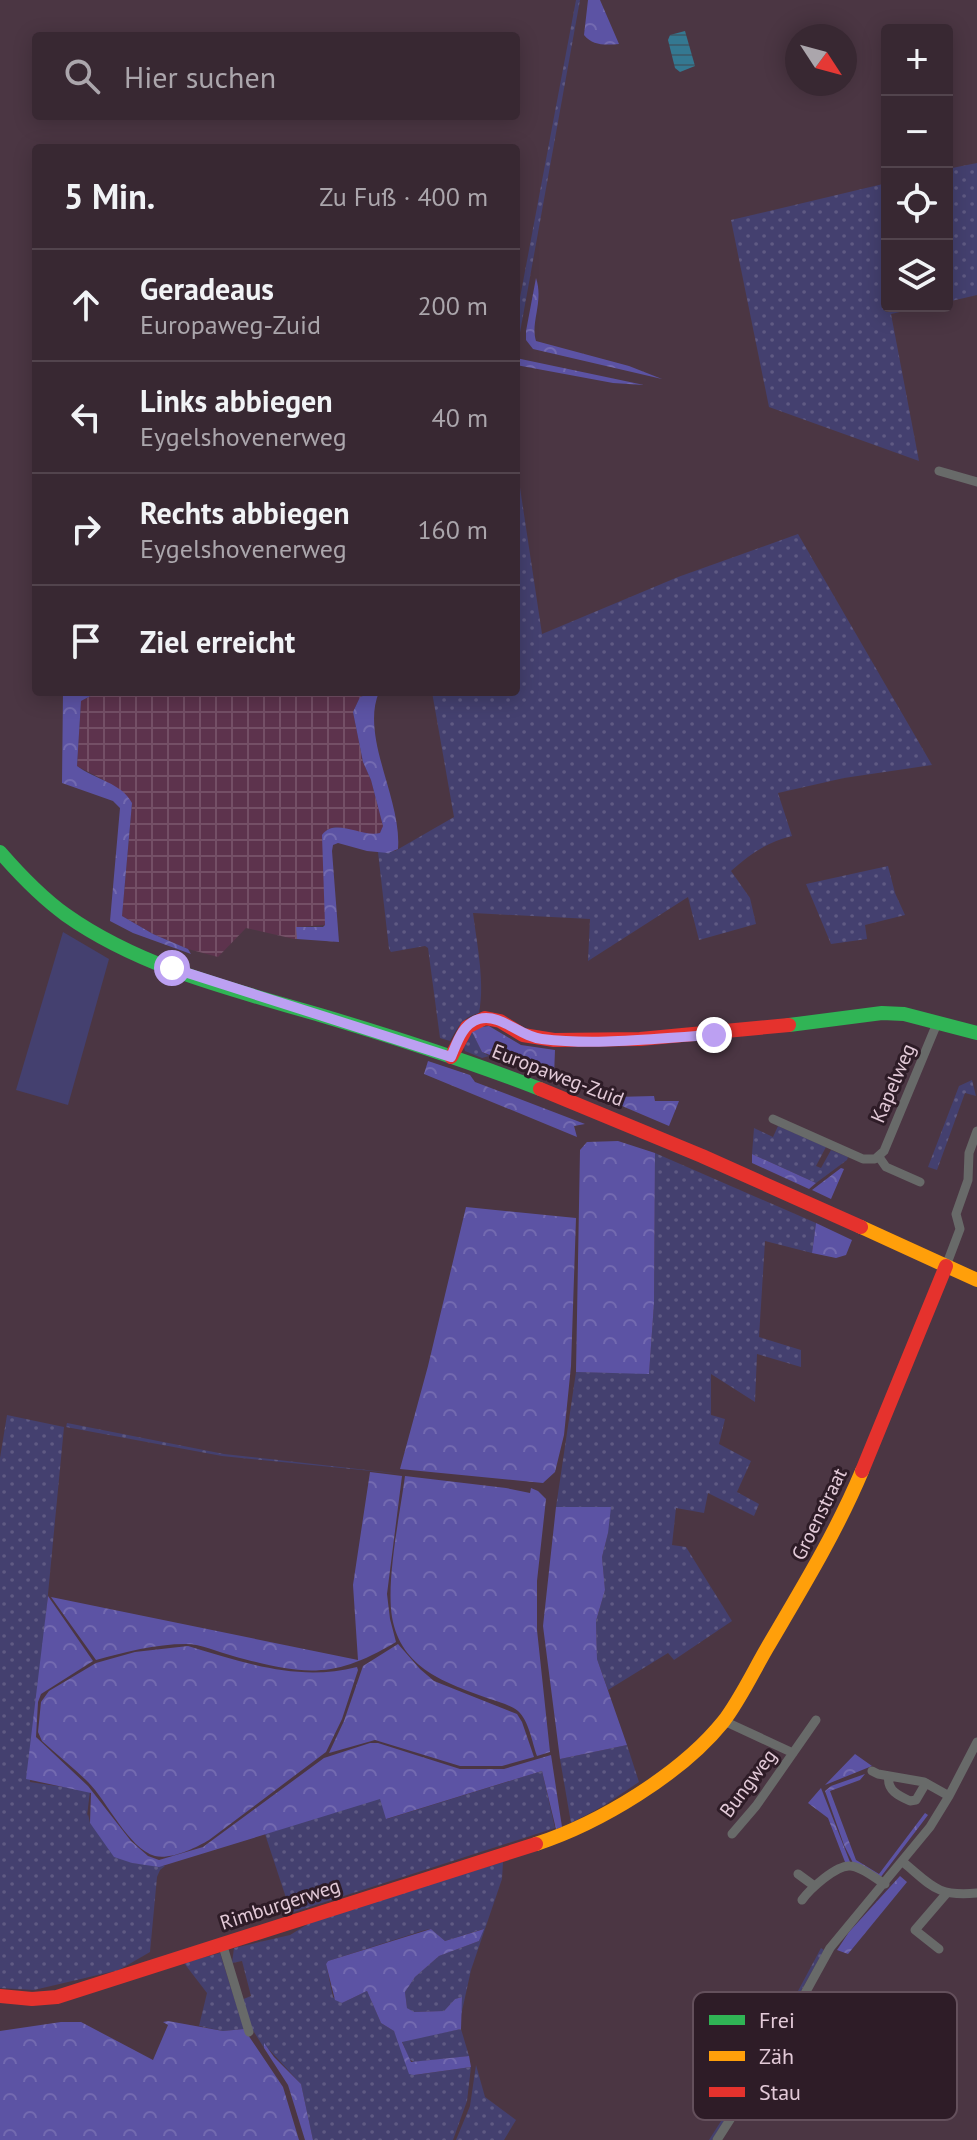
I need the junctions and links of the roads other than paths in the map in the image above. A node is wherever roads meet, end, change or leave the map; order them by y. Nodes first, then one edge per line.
1 (939, 471) dead end
2 (977, 482) edge
3 (0, 852) edge
4 (938, 1021) junction
5 (977, 1033) edge
6 (451, 1057) junction
7 (773, 1119) dead end
8 (977, 1131) edge
9 (879, 1157) junction
10 (920, 1182) dead end
11 (946, 1266) junction
12 (977, 1280) edge
13 (816, 1720) dead end
14 (724, 1721) junction
15 (977, 1742) edge
16 (793, 1753) junction
17 (872, 1771) dead end
18 (889, 1776) junction
19 (926, 1783) junction
20 (949, 1796) junction
21 (570, 1833) joint
22 (732, 1834) dead end
23 (903, 1862) junction
24 (798, 1874) dead end
25 (885, 1884) junction
26 (813, 1885) junction
27 (977, 1893) edge
28 (946, 1894) junction
29 (802, 1900) dead end
30 (222, 1943) junction
31 (939, 1949) dead end
32 (806, 1992) edge
33 (0, 1996) edge
34 (249, 2032) dead end
35 (730, 2120) edge
36 (717, 2140) edge

1 - 2 street
3 - 6 street, Europaweg-Zuid
4 - 5 street
4 - 6 street
4 - 9 street, Kapelweg
6 - 11 street, Europaweg-Zuid
7 - 9 street
8 - 11 street, Groenstraat
9 - 10 street
11 - 12 street, Europaweg-Zuid
11 - 14 street, Groenstraat
13 - 16 street, Bungweg
14 - 16 street, Bungweg
14 - 21 street, Groenstraat
15 - 20 street
16 - 22 street, Bungweg
17 - 18 street
18 - 19 street
18 - 19 street
19 - 20 street
20 - 23 street
21 - 30 street, Rimburgerweg
23 - 25 street
23 - 28 street
24 - 26 street
25 - 26 street
25 - 32 street
26 - 29 street
27 - 28 street
28 - 31 street
30 - 33 street, Rimburgerweg
30 - 34 street
35 - 36 street

